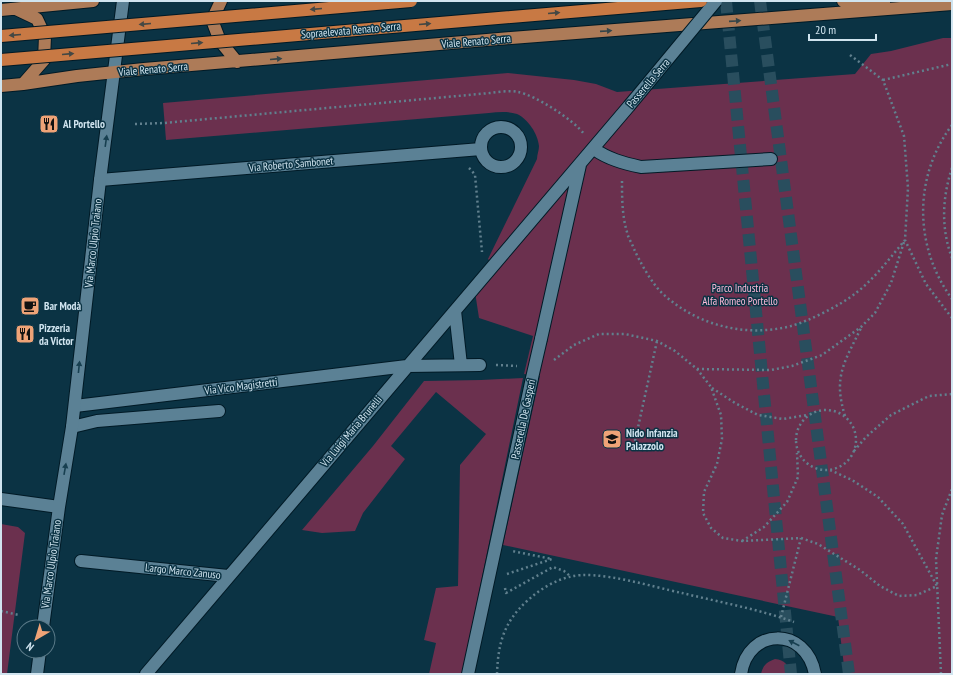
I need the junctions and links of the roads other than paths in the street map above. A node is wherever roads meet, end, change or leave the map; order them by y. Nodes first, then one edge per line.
1 (93, 1) edge
2 (123, 1) edge
3 (221, 1) edge
4 (411, 1) edge
5 (701, 1) edge
6 (716, 1) edge
7 (843, 1) edge
8 (948, 4) edge
9 (16, 9) junction
10 (1, 10) edge
11 (1, 36) edge
12 (1, 60) edge
13 (237, 62) junction
14 (115, 72) junction
15 (23, 84) junction
16 (1, 86) edge
17 (481, 149) dead end
18 (594, 149) junction
19 (771, 158) dead end
20 (581, 164) junction
21 (100, 180) junction
22 (485, 276) joint
23 (455, 311) junction
24 (461, 365) junction
25 (480, 365) road end
26 (407, 366) junction
27 (75, 406) junction
28 (219, 411) dead end
29 (72, 427) junction
30 (1, 499) edge
31 (59, 507) junction
32 (81, 561) dead end
33 (228, 576) junction
34 (44, 619) edge
35 (39, 659) edge
36 (37, 674) edge
37 (146, 674) edge
38 (468, 674) edge
39 (741, 674) edge
40 (815, 674) edge

1 - 9 main road
2 - 14 street, Via Marco Ulpio Traiano
3 - 13 main road
4 -> 11 highway, bridge
12 -> 5 highway, Sopraelevata Renato Serra, bridge
6 - 18 street, Passerella Serra, bridge
7 - 8 main road
13 -> 8 main road, Viale Renato Serra
9 - 10 main road
9 - 15 main road
13 - 14 main road, Viale Renato Serra
14 - 15 main road, Viale Renato Serra
21 -> 14 street, Via Marco Ulpio Traiano
15 - 16 main road, Viale Renato Serra
17 - 21 street, Via Roberto Sambonet
18 - 19 street
18 - 20 street, Passerella Serra
20 - 22 street, Passerella Serra
20 - 38 street, Passerella De Gasperi, bridge
27 -> 21 street, Via Marco Ulpio Traiano
22 - 23 street, Via Luigi Maria Brunelli
23 - 24 street
23 - 26 street, Via Luigi Maria Brunelli
24 - 25 street, Via Vico Magistretti
24 - 26 street, Via Vico Magistretti
26 - 27 street, Via Vico Magistretti
26 - 33 street, Via Luigi Maria Brunelli
27 - 29 street, Via Marco Ulpio Traiano
28 - 29 street, Via Vico Magistretti
31 -> 29 street, Via Marco Ulpio Traiano
30 - 31 street
31 - 34 street, Via Marco Ulpio Traiano
32 - 33 street, Largo Marco Zanuso
33 - 37 street, Largo Marco Zanuso
35 - 36 street
40 -> 39 street

